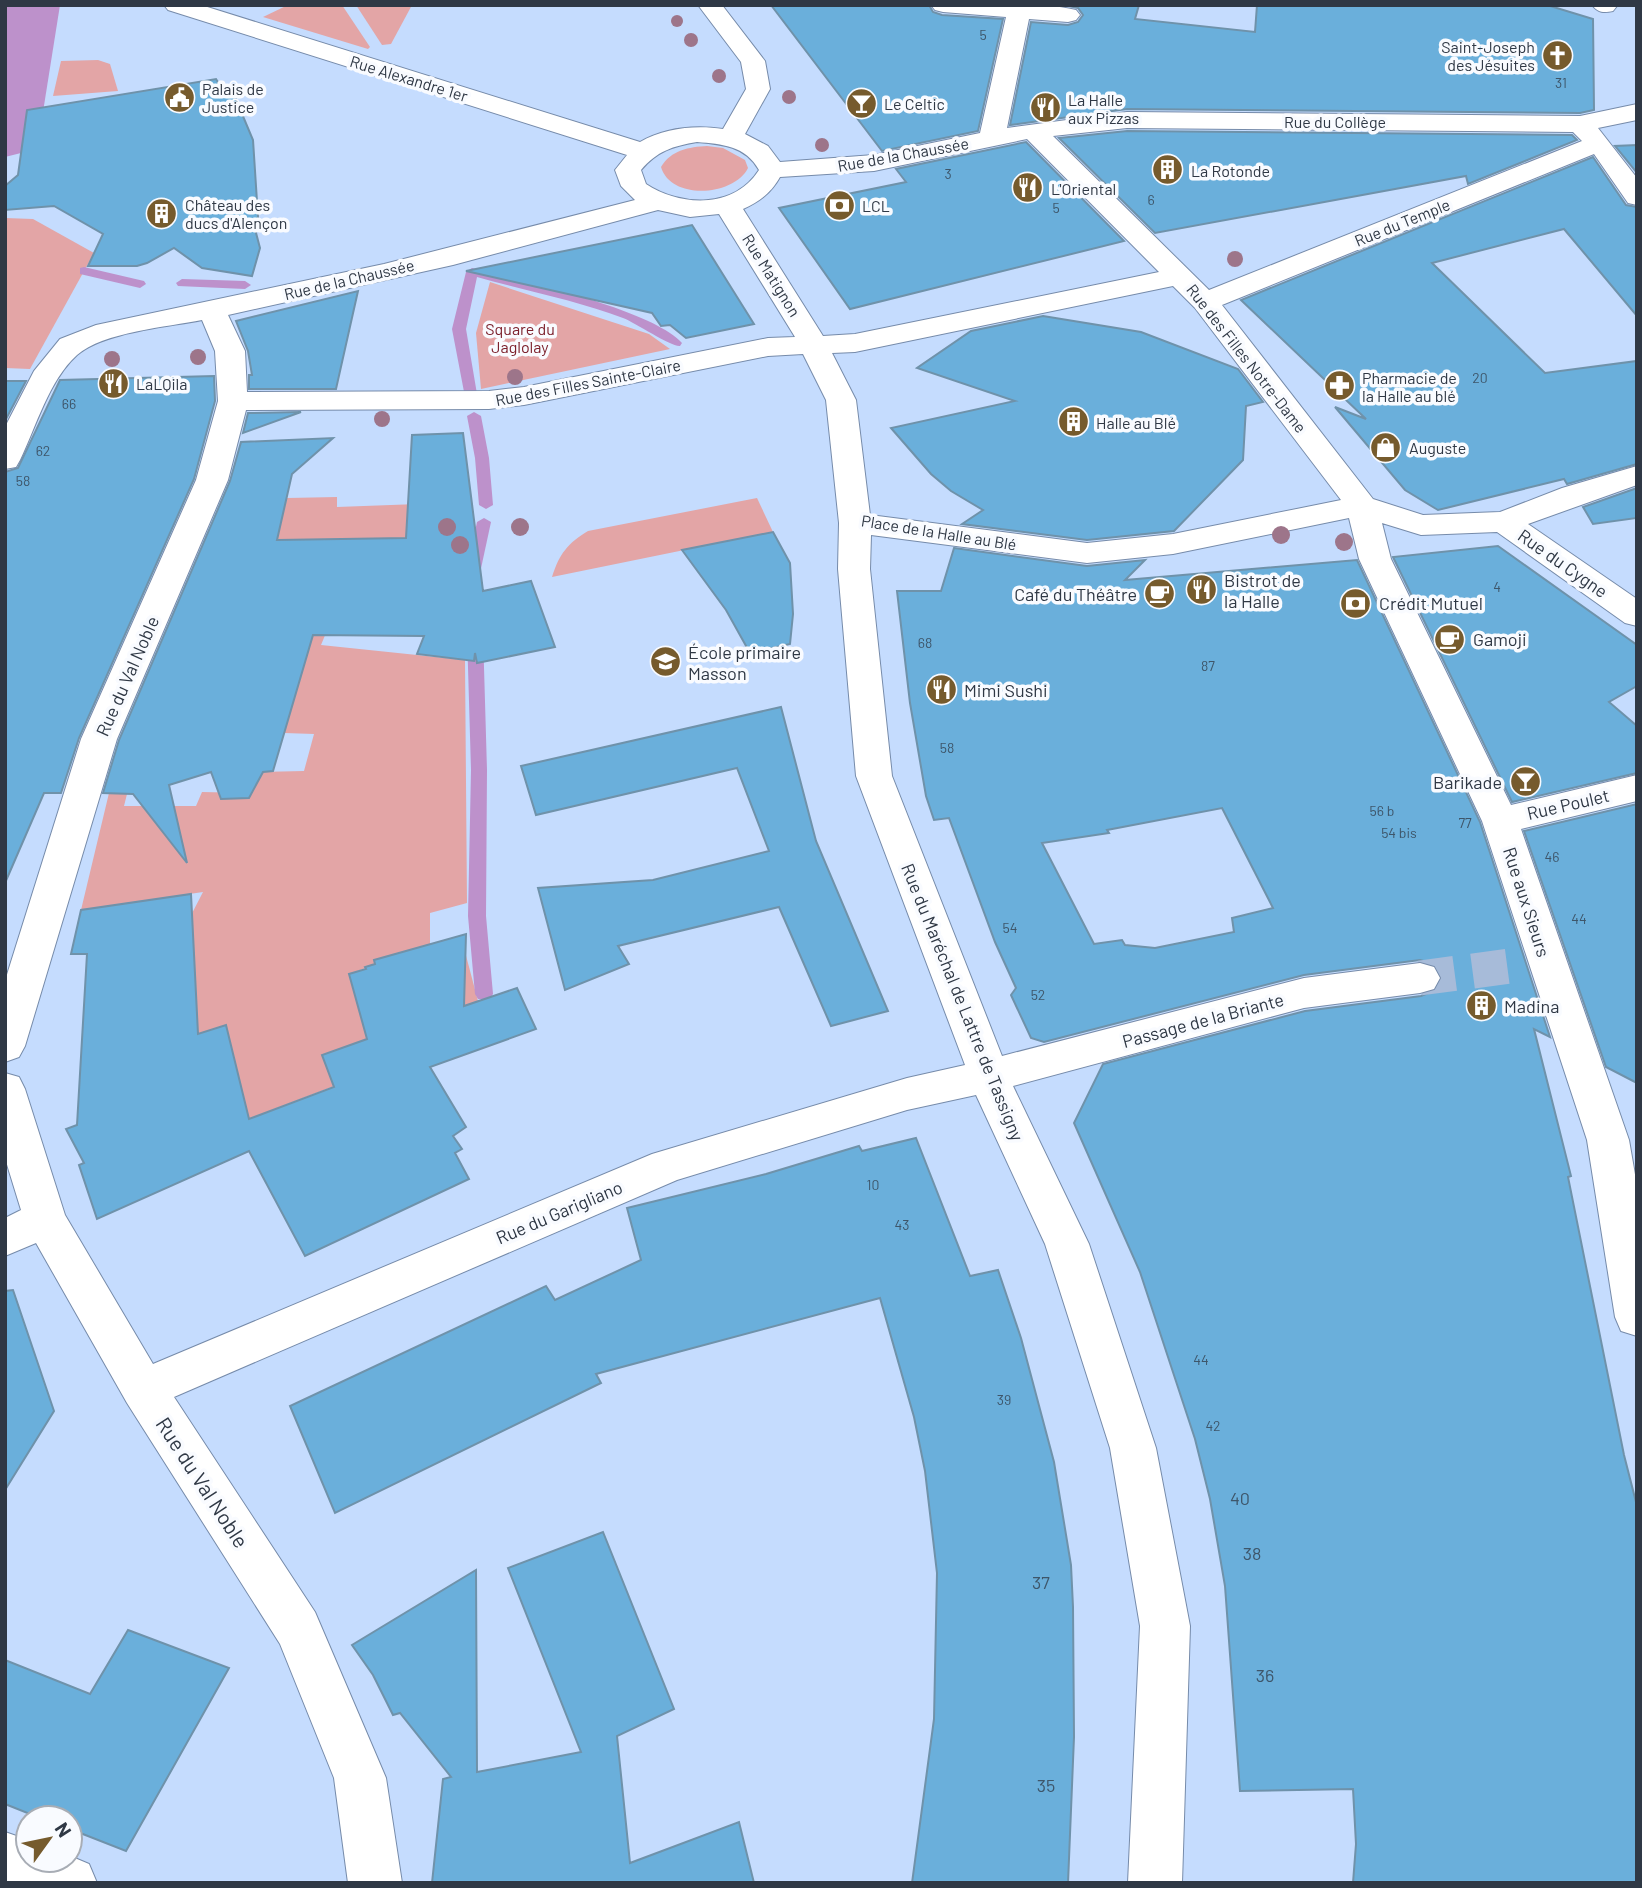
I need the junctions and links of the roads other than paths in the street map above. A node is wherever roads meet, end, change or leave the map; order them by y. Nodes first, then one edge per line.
1 (176, 5) edge
2 (710, 5) edge
3 (943, 5) edge
4 (1019, 12) junction
5 (1068, 15) dead end
6 (1637, 112) edge
7 (1580, 124) junction
8 (1032, 130) junction
9 (731, 137) junction
10 (992, 138) junction
11 (1599, 143) junction
12 (642, 151) junction
13 (772, 170) junction
14 (1637, 197) edge
15 (658, 202) junction
16 (727, 205) junction
17 (1181, 276) junction
18 (1205, 302) junction
19 (212, 310) junction
20 (815, 346) junction
21 (233, 401) junction
22 (5, 460) edge
23 (1637, 475) edge
24 (1362, 506) junction
25 (1504, 522) junction
26 (855, 523) junction
27 (1637, 615) edge
28 (1637, 788) edge
29 (1500, 821) junction
30 (1420, 978) tunnel mouth
31 (5, 1046) edge
32 (989, 1076) junction
33 (5, 1089) edge
34 (1623, 1138) edge
35 (25, 1229) edge
36 (1637, 1317) edge
37 (143, 1389) junction
38 (5, 1858) edge
39 (70, 1883) edge
40 (375, 1883) edge
41 (1155, 1883) edge

1 - 12 street, Rue Alexandre 1er
2 - 9 street
3 - 4 street
4 - 5 street
4 - 10 street
6 - 7 street, Rue du Collège
7 - 8 street, Rue du Collège
7 - 11 street
8 - 10 street, Rue de la Chaussée
8 - 17 street, Rue des Filles Notre-Dame
9 - 12 street
9 - 13 street
10 - 13 street, Rue de la Chaussée
11 - 14 street
11 - 18 street, Rue du Temple
12 - 15 street
13 - 16 street
15 - 16 street
15 - 19 street, Rue de la Chaussée
16 - 20 street, Rue Matignon
17 - 18 street, Rue des Filles Notre-Dame
17 - 20 street
18 - 24 street, Rue des Filles Notre-Dame
19 - 21 street, Rue du Val Noble
19 - 22 street, Rue de la Chaussée
20 - 21 street, Rue des Filles Sainte-Claire
20 - 26 street, Place de la Halle au Blé
21 - 31 street, Rue du Val Noble
23 - 25 street
24 - 25 street, Rue du Cygne
24 - 26 street, Place de la Halle au Blé
24 - 29 street, Rue aux Sieurs
25 - 27 street, Rue du Cygne
26 - 32 street, Rue du Maréchal de Lattre de Tassigny
28 - 29 street, Rue Poulet
29 - 34 street, Rue aux Sieurs
30 - 32 street, Passage de la Briante
32 - 37 street, Rue du Garigliano
32 - 41 street, Rue du Maréchal de Lattre de Tassigny
33 - 35 street, Rue du Val Noble
34 - 36 street, Rue aux Sieurs
35 - 37 street, Rue du Val Noble
37 - 40 street, Rue du Val Noble
38 - 39 street

